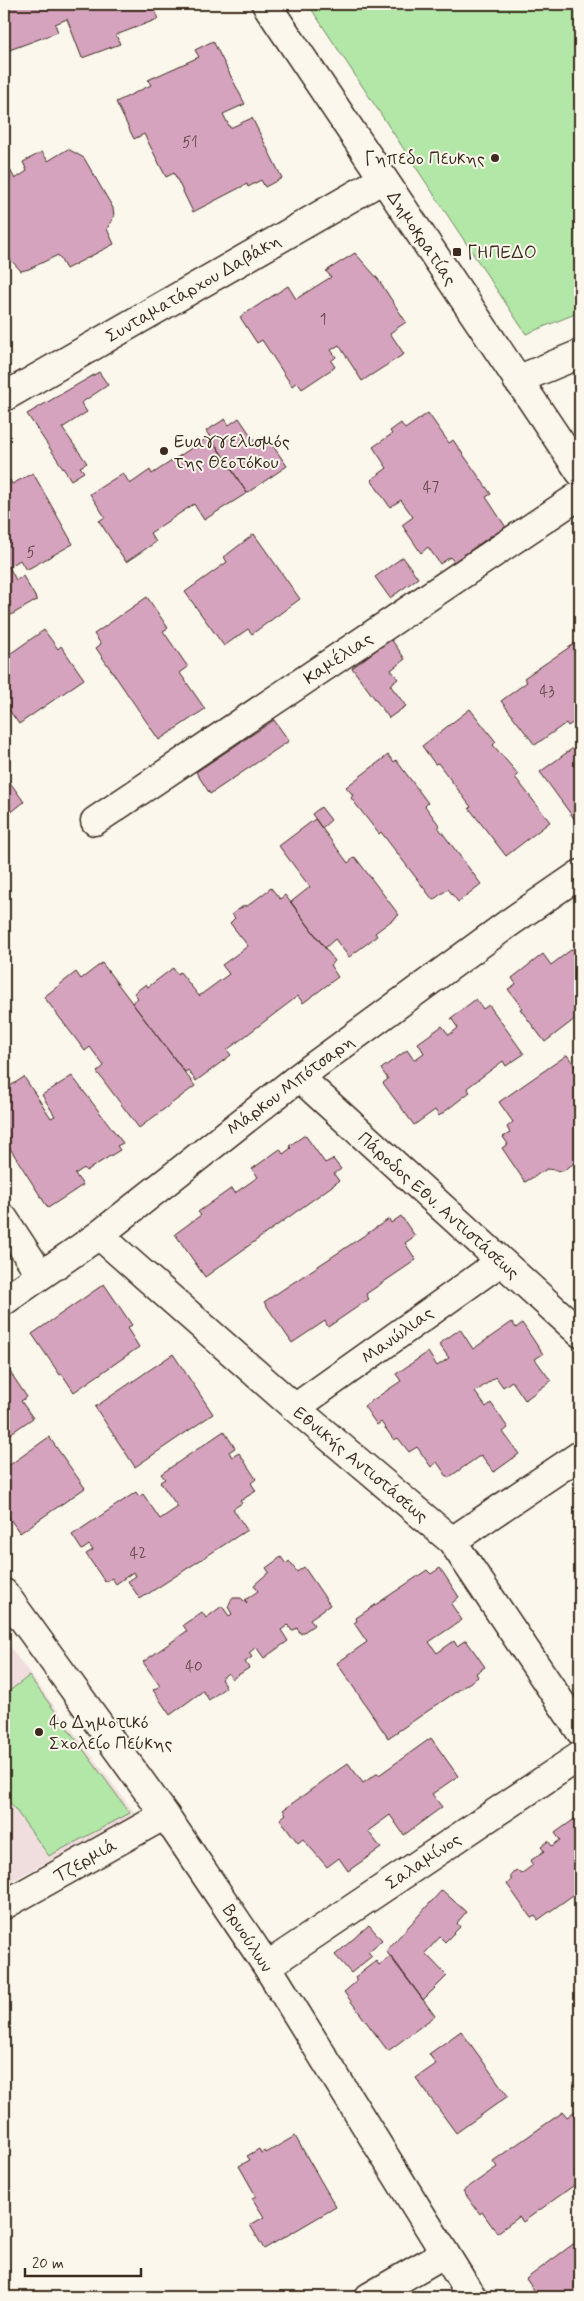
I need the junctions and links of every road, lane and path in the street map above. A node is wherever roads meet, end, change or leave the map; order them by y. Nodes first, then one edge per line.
1 (266, 4) edge
2 (383, 179) junction
3 (580, 354) edge
4 (517, 380) junction
5 (4, 397) edge
6 (580, 472) edge
7 (580, 495) edge
8 (96, 821) dead end
9 (580, 874) edge
10 (299, 1077) junction
11 (4, 1219) edge
12 (99, 1235) junction
13 (500, 1262) junction
14 (40, 1274) junction
15 (4, 1301) edge
16 (580, 1333) edge
17 (295, 1408) junction
18 (580, 1455) edge
19 (452, 1541) junction
20 (4, 1593) edge
21 (580, 1731) edge
22 (580, 1756) edge
23 (165, 1814) junction
24 (4, 1905) edge
25 (267, 1966) junction
26 (446, 2252) junction
27 (369, 2297) edge
28 (472, 2297) edge

1 - 2 street, Δημοκρατίας
2 - 4 street, Δημοκρατίας
2 - 5 street, Συνταματάρχου Δαβάκη
3 - 4 street
4 - 6 street, Δημοκρατίας
7 - 8 street, Καμέλιας
9 - 10 street, Μάρκου Μπότσαρη
10 - 12 street, Μάρκου Μπότσαρη
10 - 13 street, Πάροδος Εθν. Αντιστάσεως
11 - 14 street
12 - 14 street, Μάρκου Μπότσαρη
12 - 17 street, Εθνικής Αντιστάσεως
13 - 16 street, Πάροδος Εθν. Αντιστάσεως
13 - 17 street, Μανώλιας
14 - 15 street, Μάρκου Μπότσαρη
17 - 19 street, Εθνικής Αντιστάσεως
18 - 19 street
19 - 21 street, Εθνικής Αντιστάσεως
20 - 23 street, Βρυούλων
22 - 25 street, Σαλαμίνος
23 - 24 street, Τζερμιά
23 - 25 street, Βρυούλων
25 - 26 street, Βρυούλων
26 - 27 street
26 - 28 street, Βρυούλων

